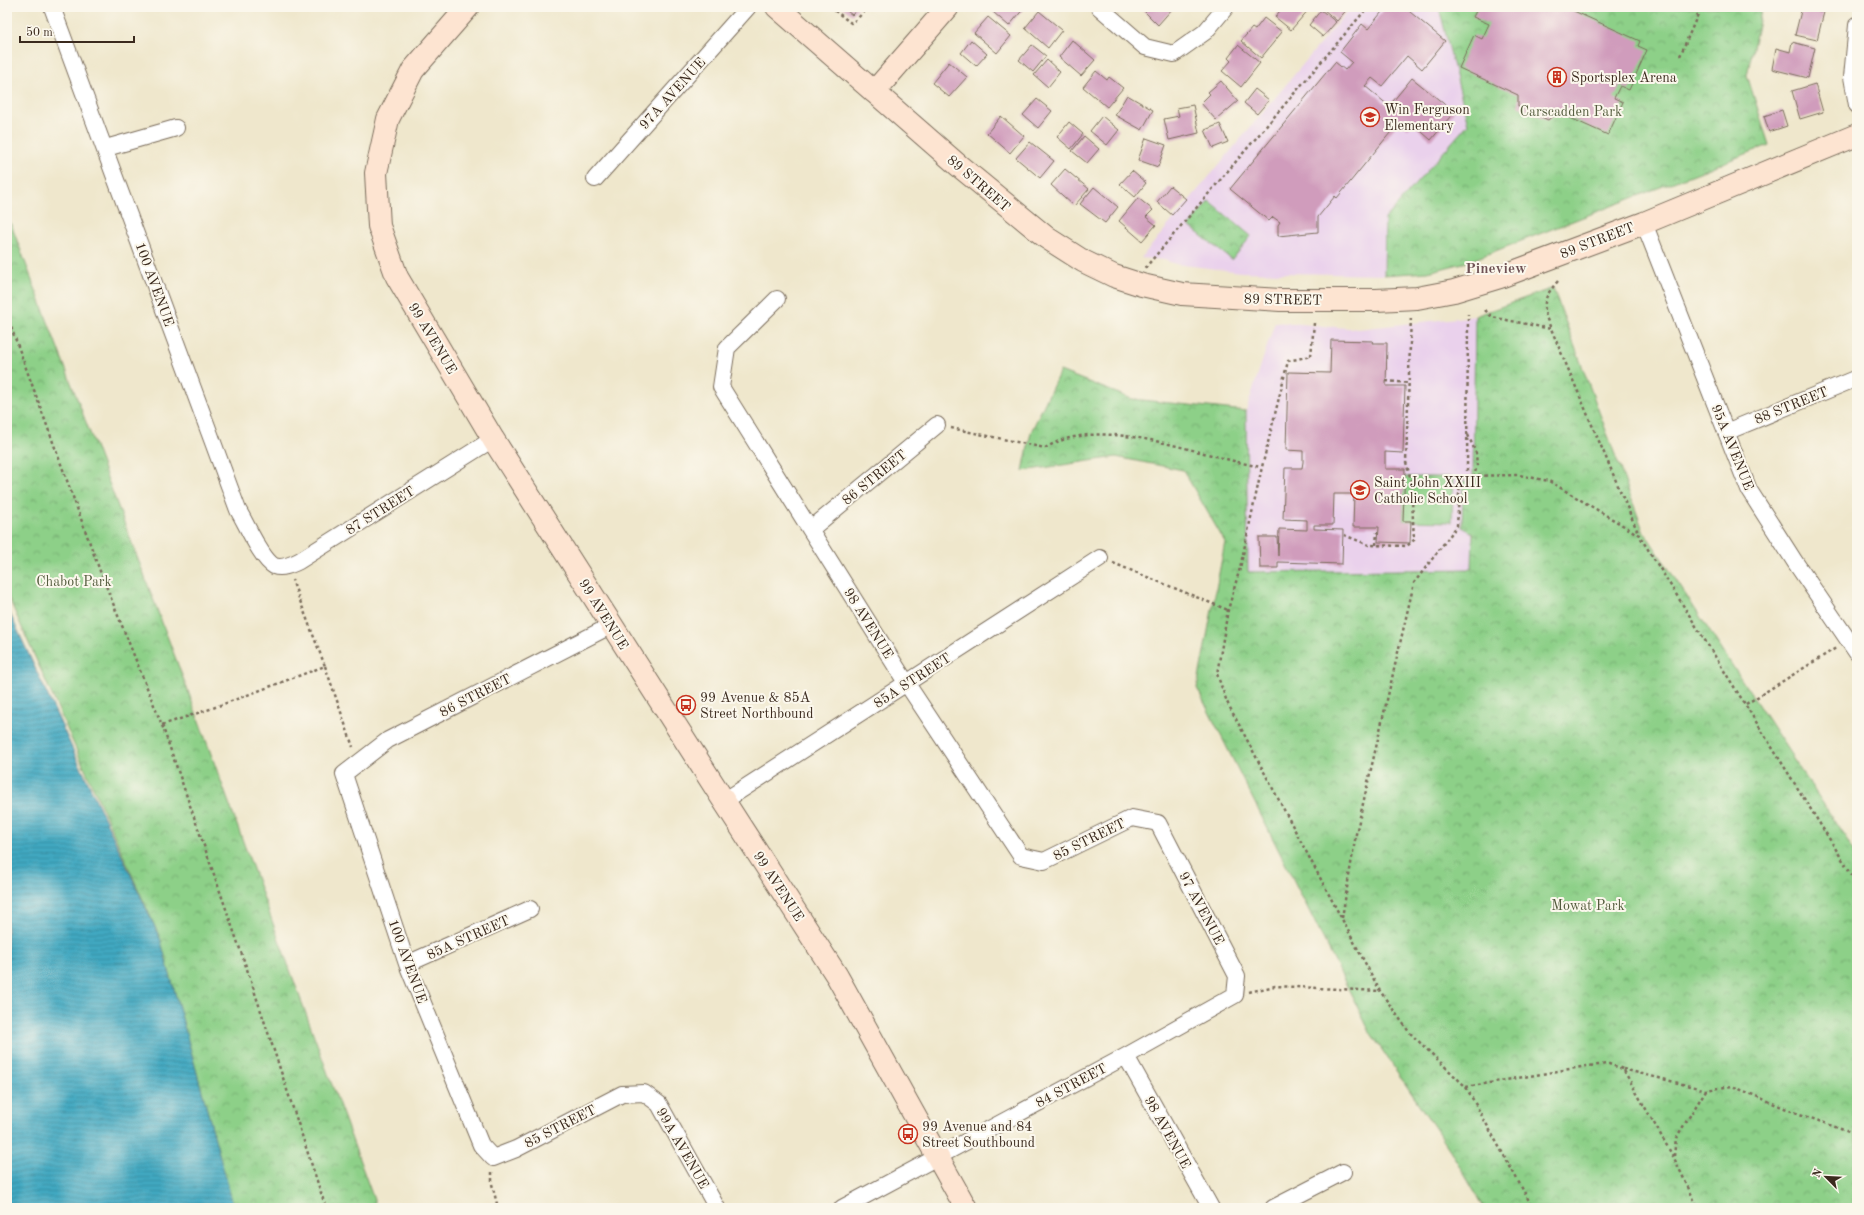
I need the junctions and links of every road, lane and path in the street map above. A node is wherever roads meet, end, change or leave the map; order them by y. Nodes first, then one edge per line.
1 (52, 7) edge
2 (748, 7) edge
3 (777, 7) edge
4 (830, 7) edge
5 (868, 7) edge
6 (948, 7) edge
7 (1099, 7) edge
8 (1226, 7) edge
9 (1368, 7) edge
10 (1701, 7) edge
11 (463, 9) edge
12 (1857, 25) edge
13 (1680, 56) dead end
14 (874, 92) junction
15 (1857, 105) edge
16 (176, 128) dead end
17 (1857, 135) edge
18 (106, 148) junction
19 (595, 179) dead end
20 (1644, 223) junction
21 (1558, 281) dead end
22 (1134, 283) junction
23 (777, 299) dead end
24 (1411, 299) junction
25 (1485, 310) dead end
26 (1468, 314) dead end
27 (7, 316) edge
28 (1314, 324) dead end
29 (1551, 329) junction
30 (1857, 378) edge
31 (1386, 381) dead end
32 (1409, 383) junction
33 (937, 426) joint
34 (1467, 429) junction
35 (1726, 432) junction
36 (493, 439) junction
37 (1262, 467) junction
38 (1466, 471) dead end
39 (1474, 476) junction
40 (811, 529) junction
41 (1377, 532) dead end
42 (1344, 535) dead end
43 (1639, 535) junction
44 (1376, 545) junction
45 (1100, 558) joint
46 (287, 567) junction
47 (1228, 610) junction
48 (612, 625) junction
49 (1853, 644) edge
50 (325, 666) junction
51 (907, 684) junction
52 (1746, 704) junction
53 (162, 725) junction
54 (359, 763) junction
55 (344, 774) joint
56 (724, 801) junction
57 (1158, 823) joint
58 (1021, 856) joint
59 (1857, 883) edge
60 (530, 909) dead end
61 (1342, 918) junction
62 (407, 964) junction
63 (1380, 991) junction
64 (1235, 995) junction
65 (1126, 1056) junction
66 (1623, 1069) junction
67 (1466, 1087) junction
68 (1706, 1090) junction
69 (644, 1093) joint
70 (1857, 1135) edge
71 (938, 1156) junction
72 (493, 1158) junction
73 (1674, 1158) junction
74 (1343, 1172) dead end
75 (326, 1208) edge
76 (498, 1208) edge
77 (717, 1208) edge
78 (842, 1208) edge
79 (966, 1208) edge
80 (1211, 1208) edge
81 (1273, 1208) edge
82 (1533, 1208) edge
83 (1698, 1208) edge

1 - 18 street, 100 AVENUE
2 - 19 street, 97A AVENUE
3 - 14 street, 89 STREET
4 - 5 path
6 - 14 street
7 - 8 street
9 - 22 path
10 - 13 path
11 - 36 street, 99 AVENUE
12 - 15 street
14 - 22 street, 89 STREET
16 - 18 street
17 - 20 street, 89 STREET
18 - 46 street, 100 AVENUE
20 - 24 street, 89 STREET
20 - 35 street, 95A AVENUE
21 - 29 path
22 - 24 street, 89 STREET
23 - 40 street, 98 AVENUE
24 - 32 path
25 - 29 path
26 - 34 path
27 - 53 path
28 - 37 path
29 - 43 path
30 - 35 street, 88 STREET
31 - 32 path
32 - 44 path
33 - 37 path
33 - 40 street, 86 STREET
34 - 38 path
34 - 39 path
35 - 49 street, 95A AVENUE
36 - 46 street, 87 STREET
36 - 48 street, 99 AVENUE
37 - 47 path
39 - 43 path
39 - 61 path
40 - 51 street, 98 AVENUE
41 - 44 path
42 - 44 path
43 - 52 path
45 - 47 path
45 - 51 street, 85A STREET
46 - 50 path
47 - 61 path
48 - 54 street, 86 STREET
48 - 56 street, 99 AVENUE
49 - 52 path
50 - 53 path
50 - 54 path
51 - 56 street, 85A STREET
51 - 58 street, 98 AVENUE
52 - 59 path
53 - 75 path
54 - 55 street, 86 STREET
55 - 62 street, 100 AVENUE
56 - 71 street, 99 AVENUE
57 - 58 street, 85 STREET
57 - 64 street, 97 AVENUE
60 - 62 street, 85A STREET
61 - 63 path
62 - 72 street, 100 AVENUE
63 - 64 path
63 - 67 path
64 - 65 street, 84 STREET
65 - 71 street, 84 STREET
65 - 80 street, 98 AVENUE
66 - 67 path
66 - 68 path
66 - 73 path
67 - 82 path
68 - 70 path
68 - 73 path
69 - 72 street, 85 STREET
69 - 77 street, 99A AVENUE
71 - 78 street, 84 STREET
71 - 79 street, 99 AVENUE
72 - 76 path
73 - 83 path
74 - 81 street

